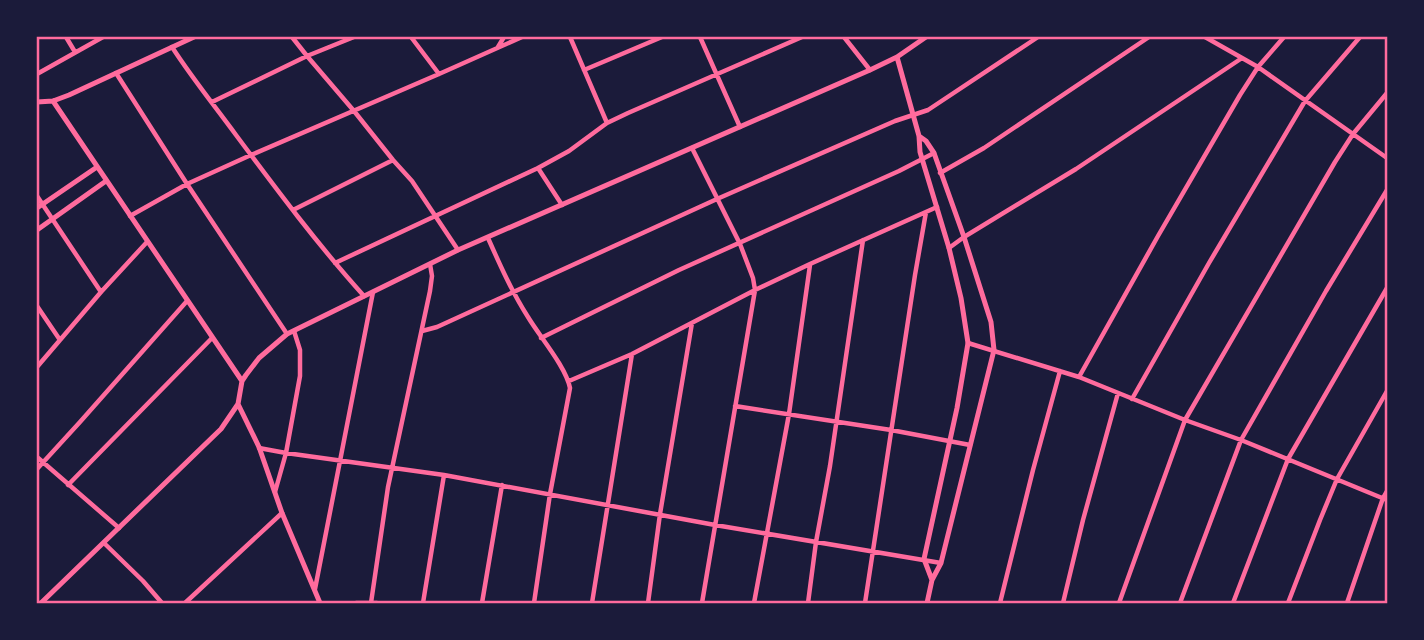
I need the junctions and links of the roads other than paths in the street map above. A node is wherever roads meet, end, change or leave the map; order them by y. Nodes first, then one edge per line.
1 (66, 37) edge
2 (103, 37) edge
3 (194, 37) edge
4 (292, 37) edge
5 (354, 37) edge
6 (411, 37) edge
7 (504, 37) edge
8 (522, 37) edge
9 (570, 37) edge
10 (662, 37) edge
11 (700, 37) edge
12 (802, 37) edge
13 (844, 37) edge
14 (925, 37) edge
15 (1038, 37) edge
16 (1149, 37) edge
17 (1205, 37) edge
18 (1284, 37) edge
19 (1360, 37) edge
20 (172, 46) junction
21 (497, 48) junction
22 (75, 52) junction
23 (307, 56) junction
24 (897, 57) junction
25 (1242, 58) junction
26 (1258, 68) junction
27 (584, 70) junction
28 (870, 70) junction
29 (116, 73) junction
30 (37, 74) edge
31 (439, 74) junction
32 (717, 74) junction
33 (1387, 93) edge
34 (37, 101) edge
35 (53, 101) junction
36 (1305, 101) junction
37 (212, 102) junction
38 (354, 111) junction
39 (914, 115) junction
40 (607, 123) junction
41 (740, 127) junction
42 (1353, 134) junction
43 (919, 136) junction
44 (692, 148) junction
45 (933, 153) junction
46 (251, 155) junction
47 (1387, 158) edge
48 (393, 160) junction
49 (922, 160) junction
50 (97, 167) junction
51 (538, 168) junction
52 (940, 173) junction
53 (106, 181) junction
54 (187, 184) junction
55 (1387, 190) edge
56 (37, 196) edge
57 (717, 199) junction
58 (562, 205) junction
59 (39, 206) edge
60 (937, 207) junction
61 (293, 209) junction
62 (926, 212) junction
63 (436, 215) junction
64 (130, 216) junction
65 (52, 218) junction
66 (37, 230) edge
67 (964, 237) junction
68 (488, 238) junction
69 (864, 239) junction
70 (147, 242) junction
71 (740, 244) junction
72 (950, 248) junction
73 (458, 250) junction
74 (334, 263) junction
75 (430, 263) junction
76 (810, 264) junction
77 (1387, 288) edge
78 (755, 290) junction
79 (373, 291) junction
80 (101, 292) junction
81 (513, 293) junction
82 (364, 296) junction
83 (187, 301) junction
84 (37, 306) edge
85 (692, 322) junction
86 (294, 331) junction
87 (422, 331) junction
88 (287, 334) junction
89 (212, 338) junction
90 (541, 338) junction
91 (60, 341) junction
92 (968, 343) junction
93 (994, 350) junction
94 (632, 354) junction
95 (37, 367) edge
96 (1060, 371) junction
97 (1079, 377) junction
98 (242, 381) junction
99 (569, 381) junction
100 (1387, 391) edge
101 (1118, 393) junction
102 (1132, 399) junction
103 (238, 404) junction
104 (735, 406) junction
105 (789, 414) junction
106 (1185, 420) junction
107 (837, 423) junction
108 (891, 430) junction
109 (1241, 440) junction
110 (950, 441) junction
111 (970, 445) junction
112 (258, 447) junction
113 (286, 453) junction
114 (37, 457) edge
115 (1288, 459) junction
116 (340, 460) junction
117 (43, 462) junction
118 (392, 467) junction
119 (37, 469) edge
120 (444, 475) junction
121 (1337, 479) junction
122 (68, 485) junction
123 (502, 485) junction
124 (1387, 491) edge
125 (275, 492) junction
126 (550, 494) junction
127 (1385, 499) edge
128 (608, 505) junction
129 (282, 513) junction
130 (660, 514) junction
131 (715, 525) junction
132 (119, 528) junction
133 (768, 534) junction
134 (817, 542) junction
135 (104, 543) junction
136 (873, 551) junction
137 (924, 559) junction
138 (942, 563) junction
139 (932, 580) junction
140 (315, 589) junction
141 (41, 603) edge
142 (162, 603) edge
143 (185, 603) edge
144 (320, 603) edge
145 (356, 603) edge
146 (371, 603) edge
147 (377, 603) edge
148 (423, 603) edge
149 (482, 603) edge
150 (534, 603) edge
151 (592, 603) edge
152 (648, 603) edge
153 (702, 603) edge
154 (754, 603) edge
155 (808, 603) edge
156 (865, 603) edge
157 (927, 603) edge
158 (1000, 603) edge
159 (1063, 603) edge
160 (1119, 603) edge
161 (1180, 603) edge
162 (1233, 603) edge
163 (1288, 603) edge
164 (1347, 603) edge

1 - 22 street
2 - 22 street
3 - 20 street
4 - 23 street
5 - 23 street
6 - 31 street
7 - 21 street
8 - 21 street
9 - 27 street
10 - 27 street
11 - 32 street
12 - 32 street
13 - 28 street
14 - 24 street
15 - 39 street
16 - 52 street
17 - 25 street
18 - 26 street
19 - 36 street
20 - 29 street
20 - 37 street
21 - 31 street
22 - 30 street
23 - 37 street
23 - 38 street
24 - 28 street
24 - 39 street
25 - 26 street
25 - 67 street
26 - 36 street
26 - 97 street
27 - 40 street
28 - 41 street
29 - 35 street
29 - 54 street
31 - 38 street
32 - 40 street
32 - 41 street
33 - 42 street
34 - 35 street
35 - 50 street
36 - 42 street
36 - 102 street
37 - 46 street
38 - 46 street
38 - 48 street
39 - 43 street
39 - 57 street
40 - 51 street
41 - 44 street
42 - 47 street
42 - 106 street
43 - 45 street
43 - 49 street
44 - 57 street
44 - 58 street
45 - 49 street
45 - 52 street
46 - 54 street
46 - 61 street
48 - 61 street
48 - 63 street
49 - 60 street
49 - 71 street
50 - 53 street
50 - 59 street
51 - 58 street
51 - 63 street
52 - 67 street
53 - 64 street
53 - 65 street
54 - 64 street
54 - 88 street
55 - 109 street
56 - 59 street
57 - 71 street
57 - 81 street
58 - 68 street
59 - 65 street
60 - 62 street
60 - 72 street
61 - 74 street
62 - 69 street
62 - 108 street
63 - 73 street
63 - 74 street
64 - 70 street
65 - 66 street
65 - 80 street
67 - 72 street
67 - 93 street
68 - 73 street
68 - 81 street
69 - 76 street
69 - 107 street
70 - 80 street
70 - 83 street
71 - 78 street
71 - 90 street
72 - 92 street
73 - 75 street
74 - 82 street
75 - 79 street
75 - 87 street
76 - 78 street
76 - 105 street
77 - 115 street
78 - 85 street
78 - 104 street
79 - 82 street
79 - 116 street
80 - 91 street
81 - 87 street
81 - 90 street
82 - 86 street
83 - 89 street
83 - 117 street
84 - 91 street
85 - 94 street
85 - 130 street
86 - 88 street
86 - 113 street
87 - 118 street
88 - 98 street
89 - 98 street
89 - 122 street
90 - 99 street
91 - 95 street
92 - 93 street
92 - 110 street
93 - 96 street
93 - 111 street
94 - 99 street
94 - 128 street
96 - 97 street
96 - 158 street
97 - 101 street
98 - 103 street
99 - 126 street
100 - 121 street
101 - 102 street
101 - 159 street
102 - 106 street
103 - 112 street
103 - 132 street
104 - 105 street
104 - 131 street
105 - 107 street
105 - 133 street
106 - 109 street
106 - 160 street
107 - 108 street
107 - 134 street
108 - 110 street
108 - 136 street
109 - 115 street
109 - 161 street
110 - 111 street
110 - 137 street
111 - 138 street
112 - 113 street
112 - 125 street
113 - 116 street
113 - 125 street
114 - 117 street
115 - 121 street
115 - 162 street
116 - 118 street
116 - 140 street
117 - 119 street
117 - 122 street
118 - 120 street
118 - 146 street
120 - 123 street
120 - 148 street
121 - 127 street
121 - 163 street
122 - 132 street
123 - 126 street
123 - 149 street
124 - 127 street
125 - 129 street
126 - 128 street
126 - 150 street
127 - 164 street
128 - 130 street
128 - 151 street
129 - 140 street
129 - 143 street
130 - 131 street
130 - 152 street
131 - 133 street
131 - 153 street
132 - 135 street
133 - 134 street
133 - 154 street
134 - 136 street
134 - 155 street
135 - 141 street
135 - 142 street
136 - 137 street
136 - 156 street
137 - 138 street
137 - 139 street
138 - 139 street
139 - 157 street
140 - 144 street
145 - 146 street
146 - 147 street

